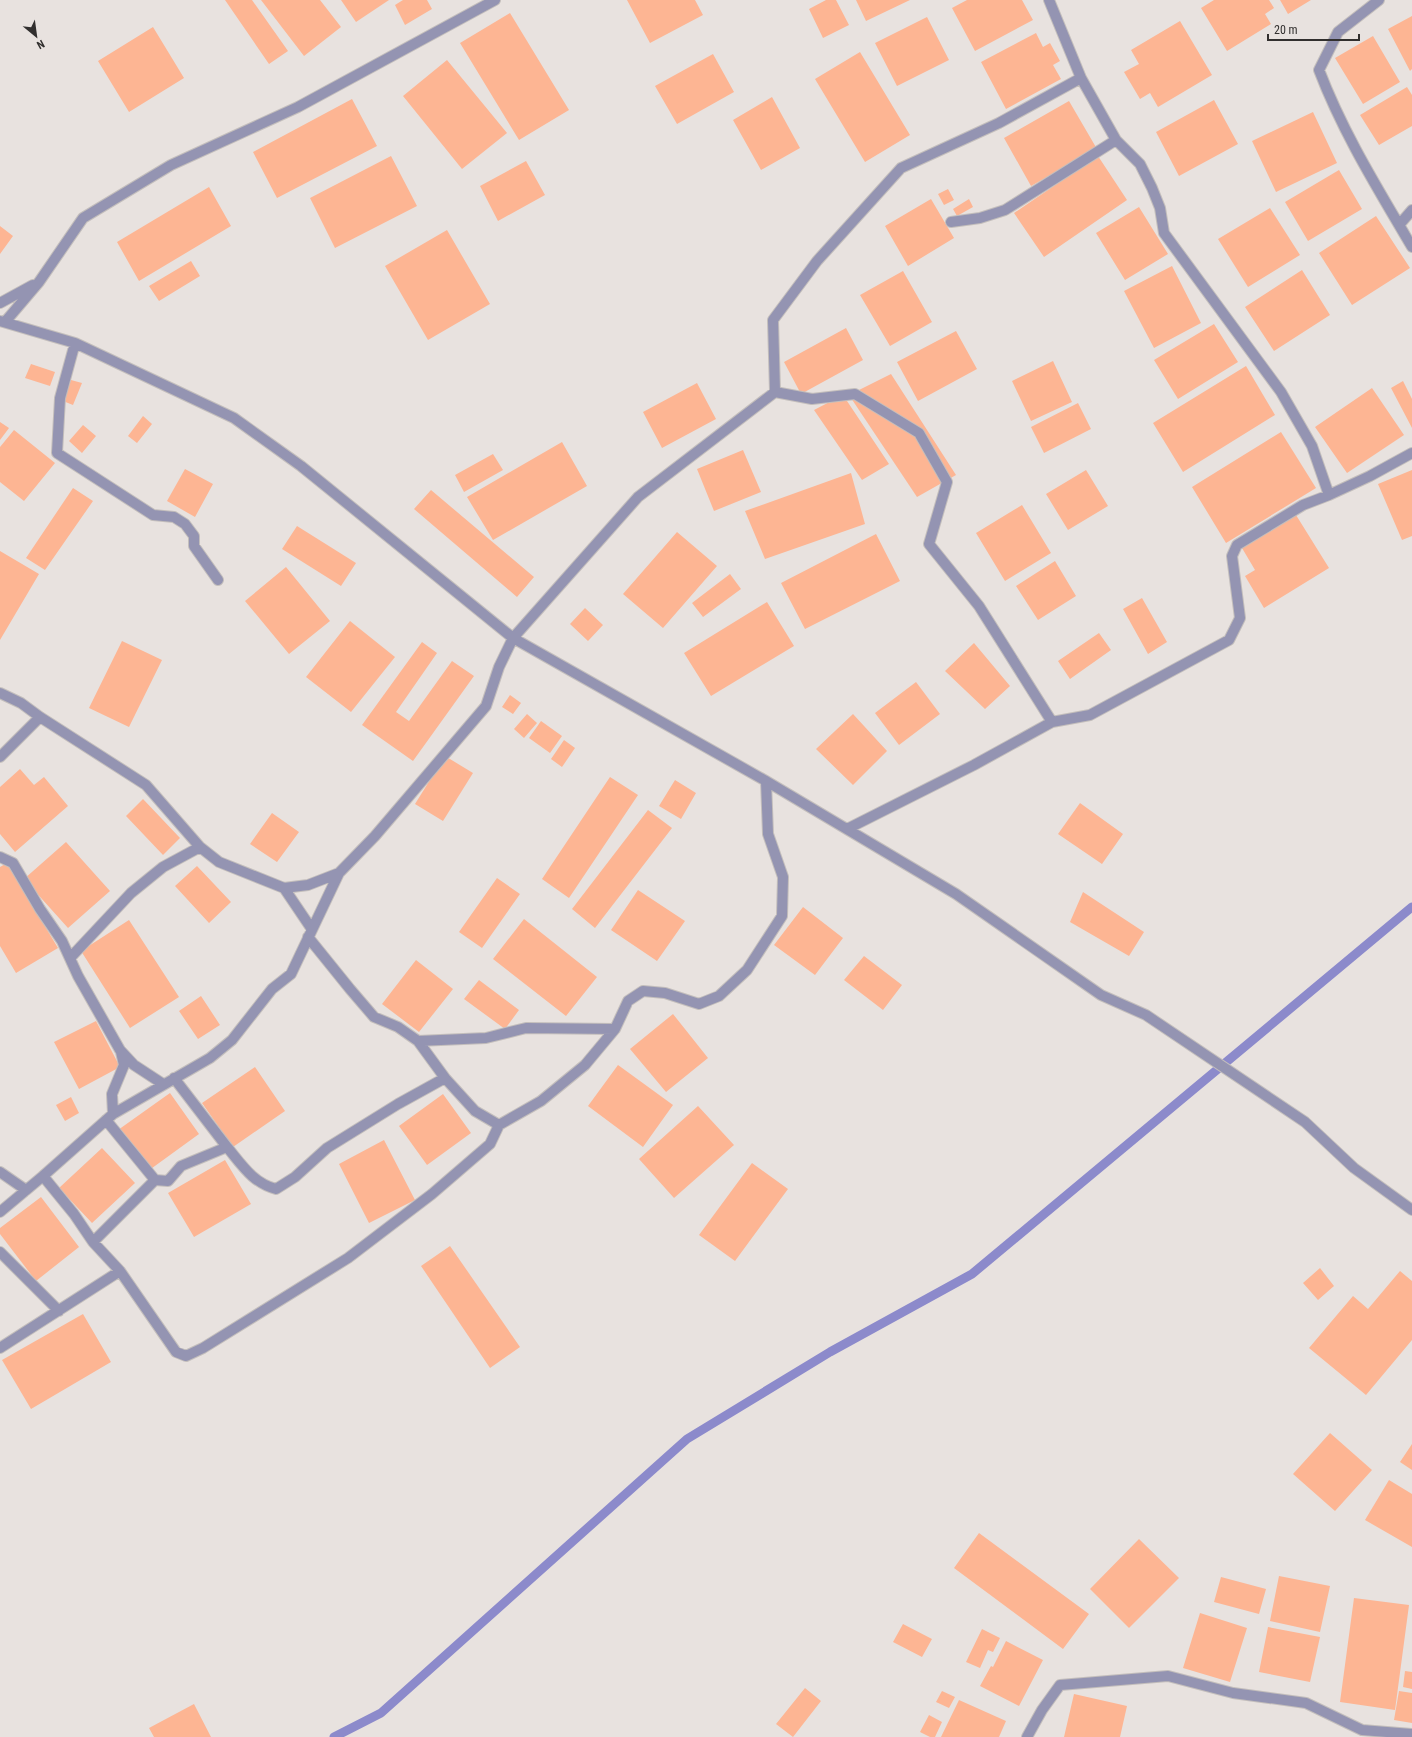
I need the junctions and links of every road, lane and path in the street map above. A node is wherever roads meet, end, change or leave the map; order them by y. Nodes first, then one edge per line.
1 (495, 0) edge
2 (1049, 0) edge
3 (1379, 0) edge
4 (1081, 78) junction
5 (1116, 140) junction
6 (1412, 210) edge
7 (951, 222) dead end
8 (1399, 224) junction
9 (1412, 247) edge
10 (39, 282) junction
11 (0, 303) edge
12 (2, 322) edge
13 (75, 343) junction
14 (775, 392) junction
15 (1412, 453) edge
16 (1329, 495) junction
17 (218, 580) dead end
18 (513, 638) junction
19 (0, 693) edge
20 (40, 717) junction
21 (1052, 722) junction
22 (0, 757) edge
23 (766, 781) junction
24 (847, 829) junction
25 (200, 847) junction
26 (0, 857) edge
27 (339, 873) junction
28 (284, 888) junction
29 (310, 933) junction
30 (71, 957) junction
31 (615, 1029) junction
32 (418, 1041) junction
33 (120, 1050) junction
34 (174, 1078) junction
35 (445, 1078) junction
36 (163, 1084) junction
37 (109, 1117) junction
38 (499, 1125) junction
39 (227, 1147) junction
40 (0, 1172) edge
41 (44, 1176) junction
42 (154, 1180) junction
43 (26, 1190) junction
44 (1412, 1210) edge
45 (0, 1212) edge
46 (93, 1242) junction
47 (0, 1252) edge
48 (120, 1272) junction
49 (58, 1311) junction
50 (0, 1348) edge
51 (1412, 1734) edge
52 (1027, 1737) edge

1 - 10 street
2 - 4 street
3 - 8 street
4 - 5 street
4 - 14 street
5 - 7 street
5 - 16 street
6 - 8 street
8 - 9 street
10 - 11 street
10 - 12 street
12 - 13 street
13 - 17 street
13 - 18 street
14 - 18 street
14 - 21 street
15 - 16 street
16 - 21 street
18 - 23 street
18 - 27 street
19 - 20 street
20 - 22 street
20 - 25 street
21 - 24 street
23 - 24 street
23 - 31 street
24 - 44 street
25 - 28 street
25 - 30 street
26 - 30 street
27 - 28 street
27 - 29 street
28 - 29 street
29 - 32 street
29 - 34 street
30 - 33 street
31 - 32 street
31 - 38 street
32 - 35 street
33 - 36 street
33 - 37 street
34 - 36 street
34 - 39 street
35 - 38 street
35 - 39 street
36 - 37 street
37 - 41 street
37 - 42 street
38 - 48 street
39 - 42 street
40 - 43 street
41 - 43 street
41 - 46 street
42 - 46 street
43 - 45 street
46 - 48 street
47 - 49 street
48 - 49 street
49 - 50 street
51 - 52 street

